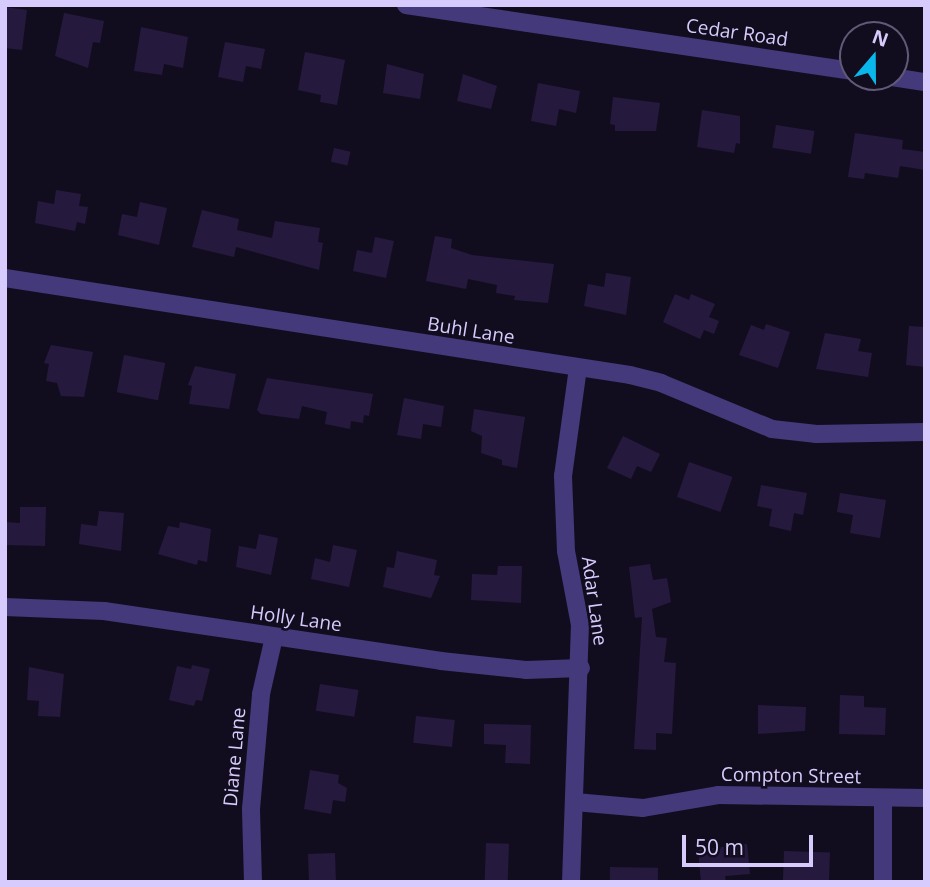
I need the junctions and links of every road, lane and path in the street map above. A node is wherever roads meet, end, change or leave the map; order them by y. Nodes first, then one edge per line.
1 (406, 5) edge
2 (839, 69) edge
3 (5, 278) edge
4 (578, 368) junction
5 (925, 432) edge
6 (5, 607) edge
7 (274, 637) junction
8 (581, 668) junction
9 (883, 798) junction
10 (925, 798) edge
11 (575, 802) junction
12 (253, 882) edge
13 (571, 882) edge
14 (883, 882) edge

1 - 2 street, Cedar Road
3 - 4 street, Buhl Lane
4 - 5 street, Buhl Lane
4 - 8 street, Adar Lane
6 - 7 street, Holly Lane
7 - 8 street, Holly Lane
7 - 12 street, Diane Lane
8 - 11 street, Adar Lane
9 - 10 street, Compton Street
9 - 11 street, Compton Street
9 - 14 street
11 - 13 street, Adar Lane

